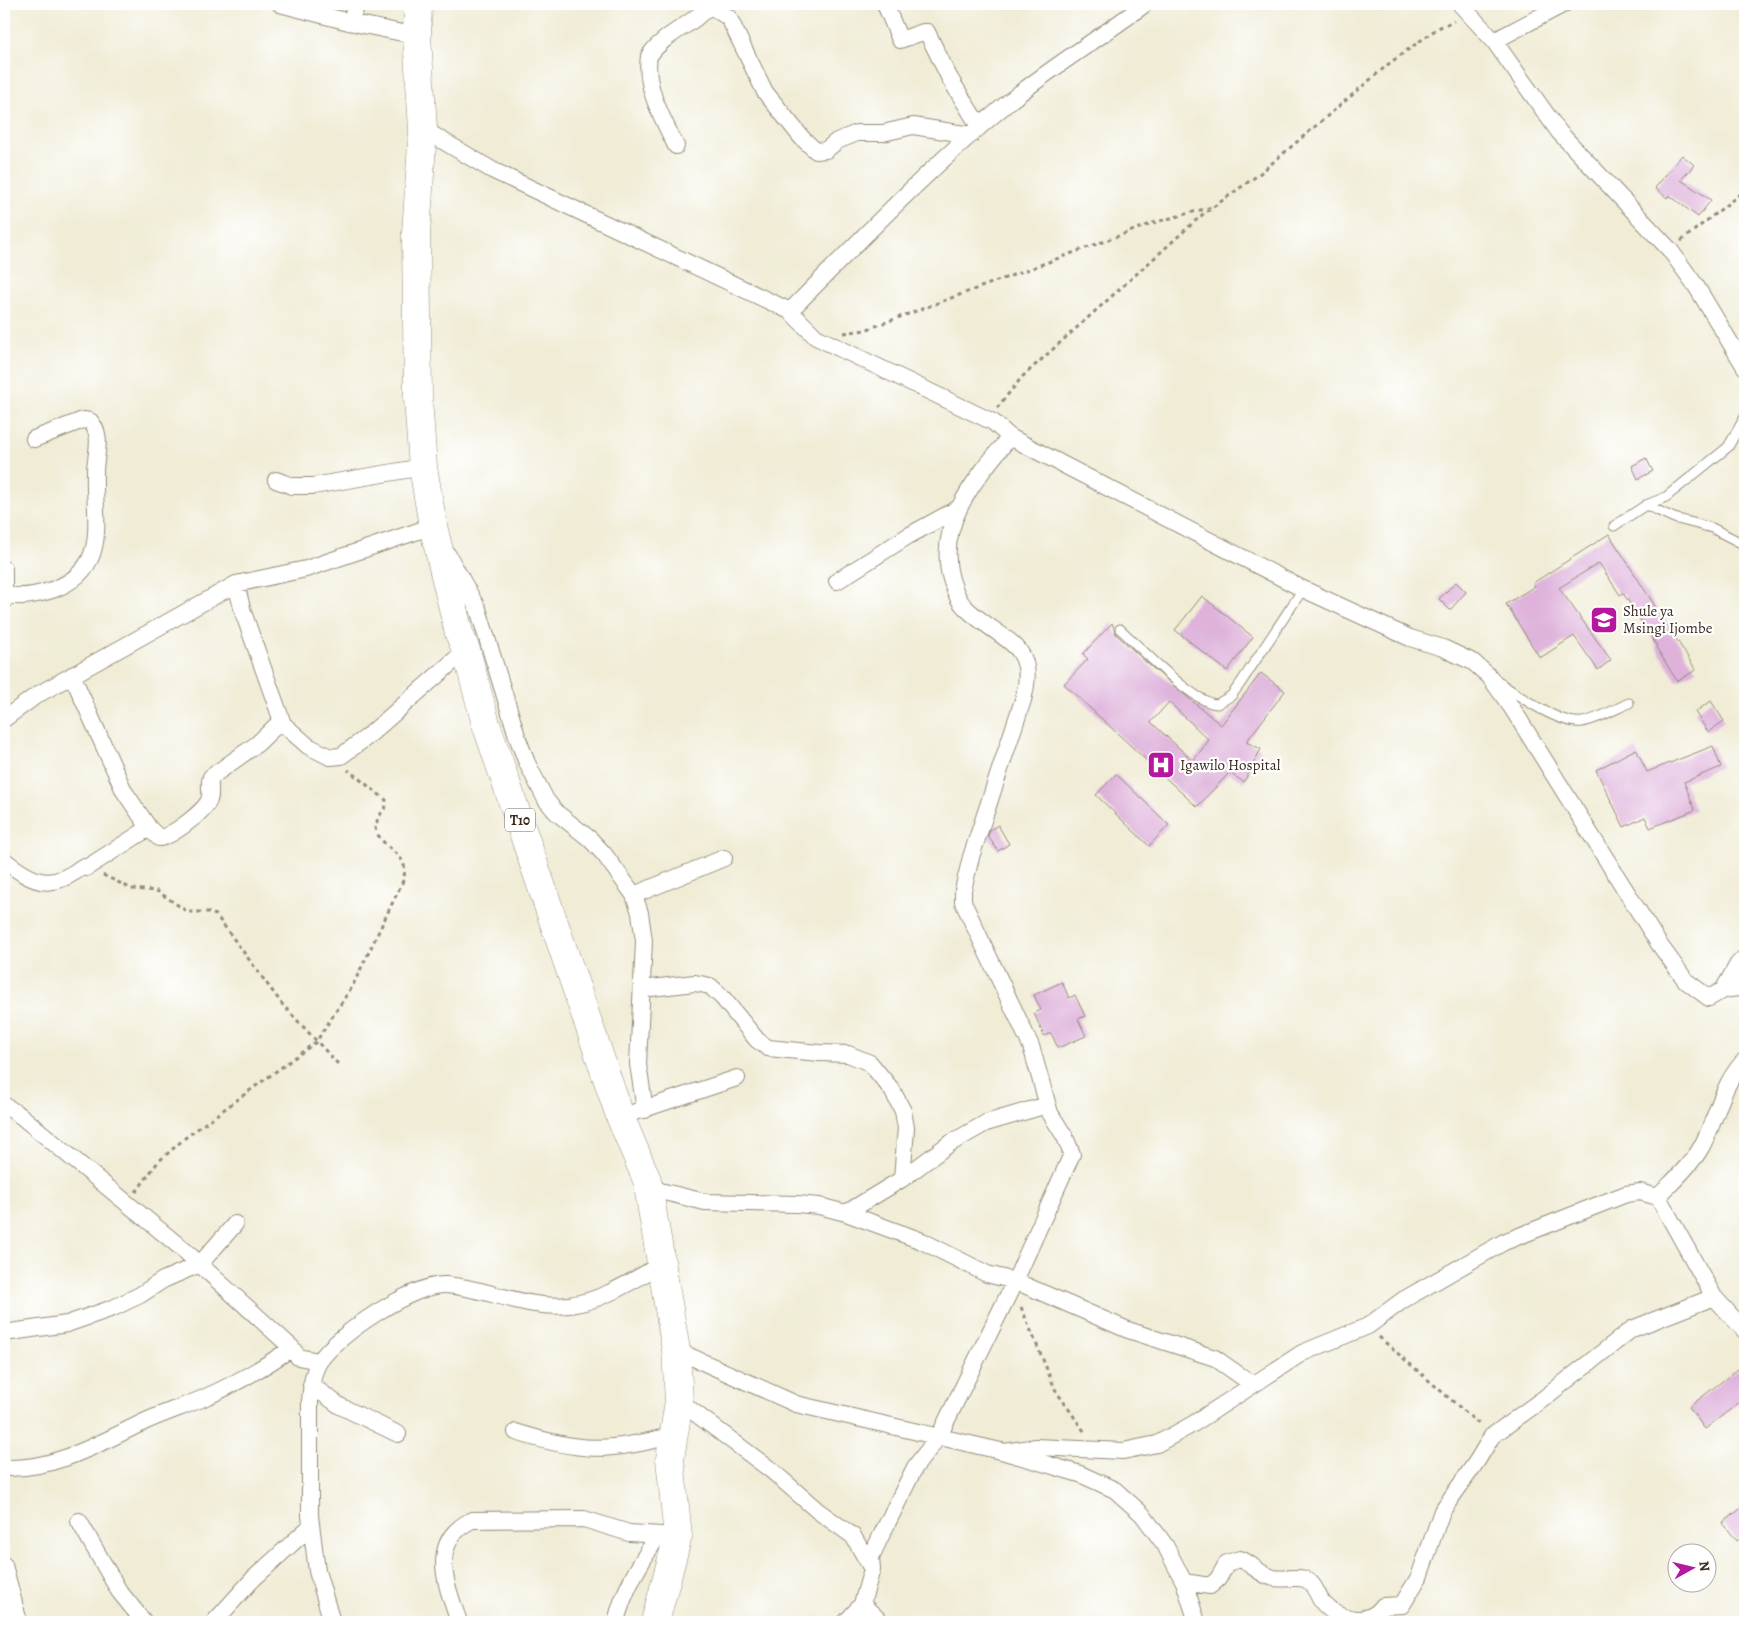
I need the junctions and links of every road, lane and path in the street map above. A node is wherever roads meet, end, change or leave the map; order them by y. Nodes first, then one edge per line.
1 (280, 4) edge
2 (358, 4) edge
3 (418, 4) edge
4 (710, 4) edge
5 (885, 4) edge
6 (1145, 4) edge
7 (1564, 4) edge
8 (1465, 10) edge
9 (349, 22) junction
10 (417, 36) junction
11 (1494, 41) junction
12 (985, 122) junction
13 (423, 129) junction
14 (971, 135) junction
15 (676, 146) dead end
16 (1745, 190) edge
17 (1212, 207) junction
18 (1670, 250) junction
19 (790, 311) junction
20 (816, 337) junction
21 (1745, 367) edge
22 (1745, 417) edge
23 (994, 422) junction
24 (1010, 437) junction
25 (34, 439) dead end
26 (423, 467) junction
27 (276, 480) dead end
28 (1646, 505) junction
29 (959, 508) junction
30 (433, 526) junction
31 (1614, 526) dead end
32 (1745, 545) edge
33 (4, 569) edge
34 (837, 581) dead end
35 (236, 584) junction
36 (1303, 589) junction
37 (4, 597) edge
38 (1120, 628) dead end
39 (466, 650) junction
40 (72, 675) junction
41 (1490, 676) junction
42 (1629, 703) dead end
43 (4, 719) edge
44 (281, 720) junction
45 (334, 758) junction
46 (149, 828) junction
47 (724, 858) dead end
48 (4, 860) edge
49 (82, 867) junction
50 (634, 895) junction
51 (1745, 956) edge
52 (1745, 987) edge
53 (642, 989) junction
54 (1723, 990) junction
55 (316, 1042) junction
56 (1745, 1060) edge
57 (338, 1064) dead end
58 (737, 1078) dead end
59 (4, 1105) edge
60 (1047, 1105) junction
61 (632, 1113) junction
62 (902, 1179) junction
63 (646, 1180) junction
64 (1658, 1197) junction
65 (128, 1205) junction
66 (846, 1213) junction
67 (235, 1224) dead end
68 (200, 1264) junction
69 (662, 1264) junction
70 (1015, 1281) junction
71 (1714, 1297) junction
72 (1368, 1326) junction
73 (1745, 1330) edge
74 (4, 1334) edge
75 (292, 1348) junction
76 (676, 1350) junction
77 (319, 1361) junction
78 (1252, 1384) junction
79 (311, 1385) junction
80 (679, 1400) junction
81 (516, 1432) dead end
82 (398, 1434) dead end
83 (673, 1435) junction
84 (939, 1436) junction
85 (1492, 1436) junction
86 (1100, 1450) junction
87 (1005, 1452) junction
88 (4, 1468) edge
89 (79, 1521) dead end
90 (311, 1526) junction
91 (668, 1536) junction
92 (4, 1565) edge
93 (872, 1569) junction
94 (1184, 1582) junction
95 (862, 1604) junction
96 (19, 1622) edge
97 (144, 1622) edge
98 (214, 1622) edge
99 (332, 1622) edge
100 (459, 1622) edge
101 (616, 1622) edge
102 (655, 1622) edge
103 (846, 1622) edge
104 (881, 1622) edge
105 (1197, 1622) edge

1 - 9 street
2 - 9 street
3 - 10 highway, T10
4 - 14 street
4 - 15 street
5 - 12 street
6 - 12 street
7 - 11 street
8 - 11 street
8 - 17 path
9 - 10 street
10 - 13 highway, T10
11 - 18 street
12 - 14 street
13 - 19 street
13 - 26 highway, T10
14 - 19 street
16 - 18 path
17 - 20 path
17 - 23 path
18 - 21 street
19 - 20 street
20 - 23 street
22 - 28 lane
23 - 24 street
24 - 29 street
24 - 36 street
25 - 37 street
26 - 27 street
26 - 30 highway, T10
28 - 31 lane
28 - 32 lane
29 - 34 street
29 - 60 street
30 - 35 street
30 - 39 highway, T10
30 - 50 street
33 - 37 street
35 - 40 street
35 - 44 street
36 - 38 lane
36 - 41 street
39 - 45 street
39 - 61 highway, T10
40 - 43 street
40 - 46 street
41 - 42 lane
41 - 54 street
44 - 45 street
44 - 46 street
45 - 55 path
46 - 49 street
47 - 50 street
48 - 49 street
49 - 55 path
50 - 53 street
51 - 54 street
52 - 54 street
53 - 61 street
53 - 62 street
55 - 57 path
55 - 65 path
56 - 64 street
58 - 61 street
59 - 65 street
60 - 62 street
60 - 70 street
61 - 63 highway, T10
62 - 66 street
63 - 66 street
63 - 69 highway, T10
64 - 71 street
64 - 72 street
65 - 68 street
66 - 70 street
67 - 68 street
68 - 74 street
68 - 75 street
69 - 76 highway, T10
69 - 77 street
70 - 78 street
70 - 84 street
70 - 86 path
71 - 73 street
71 - 85 street
72 - 78 street
72 - 85 path
75 - 77 street
75 - 88 street
76 - 80 highway, T10
76 - 84 street
77 - 79 street
78 - 86 street
79 - 82 street
79 - 90 street
80 - 83 highway, T10
80 - 93 street
81 - 83 street
83 - 91 highway, T10
84 - 87 street
84 - 93 street
85 - 94 street
86 - 87 street
87 - 94 street
89 - 97 street
90 - 98 street
90 - 99 street
91 - 100 street
91 - 101 street
91 - 102 highway, T10
92 - 96 street
93 - 95 street
94 - 105 street
95 - 103 street
95 - 104 street

